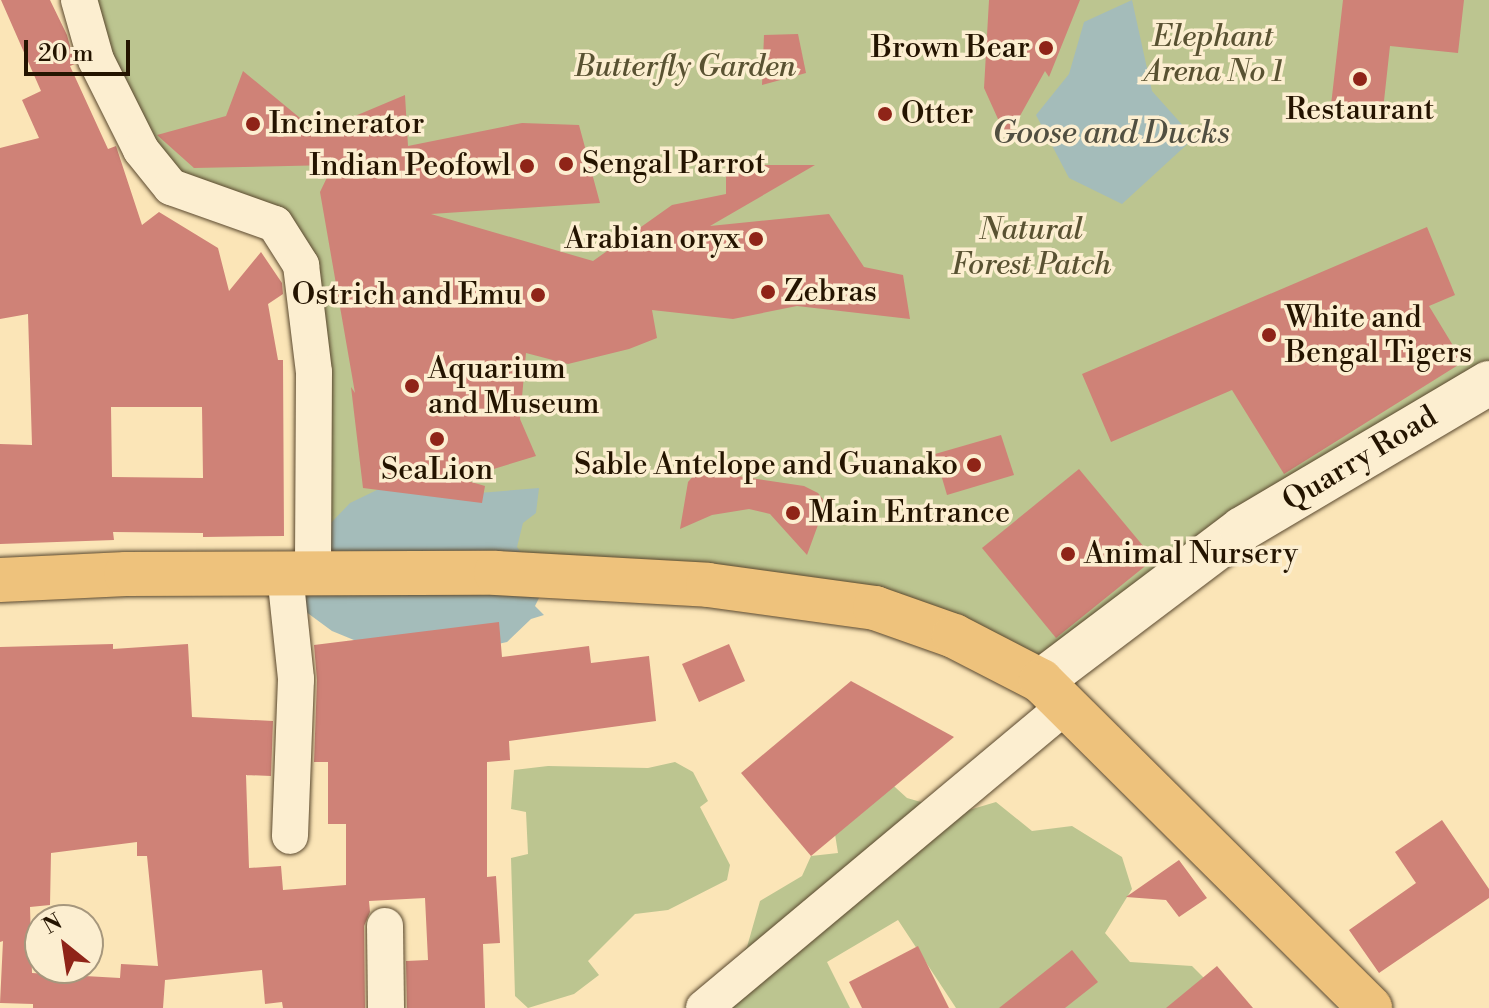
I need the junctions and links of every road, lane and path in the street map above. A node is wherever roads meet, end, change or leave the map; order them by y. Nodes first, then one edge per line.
1 (79, 0) edge
2 (1489, 383) edge
3 (299, 574) junction
4 (0, 580) edge
5 (1054, 693) junction
6 (290, 836) dead end
7 (385, 926) dead end
8 (386, 1008) edge
9 (704, 1008) edge
10 (1370, 1008) edge

1 - 3 street
2 - 5 street, Quarry Road
3 - 4 main road
3 - 5 main road
3 - 6 street
5 - 9 street
5 - 10 main road
7 - 8 street

